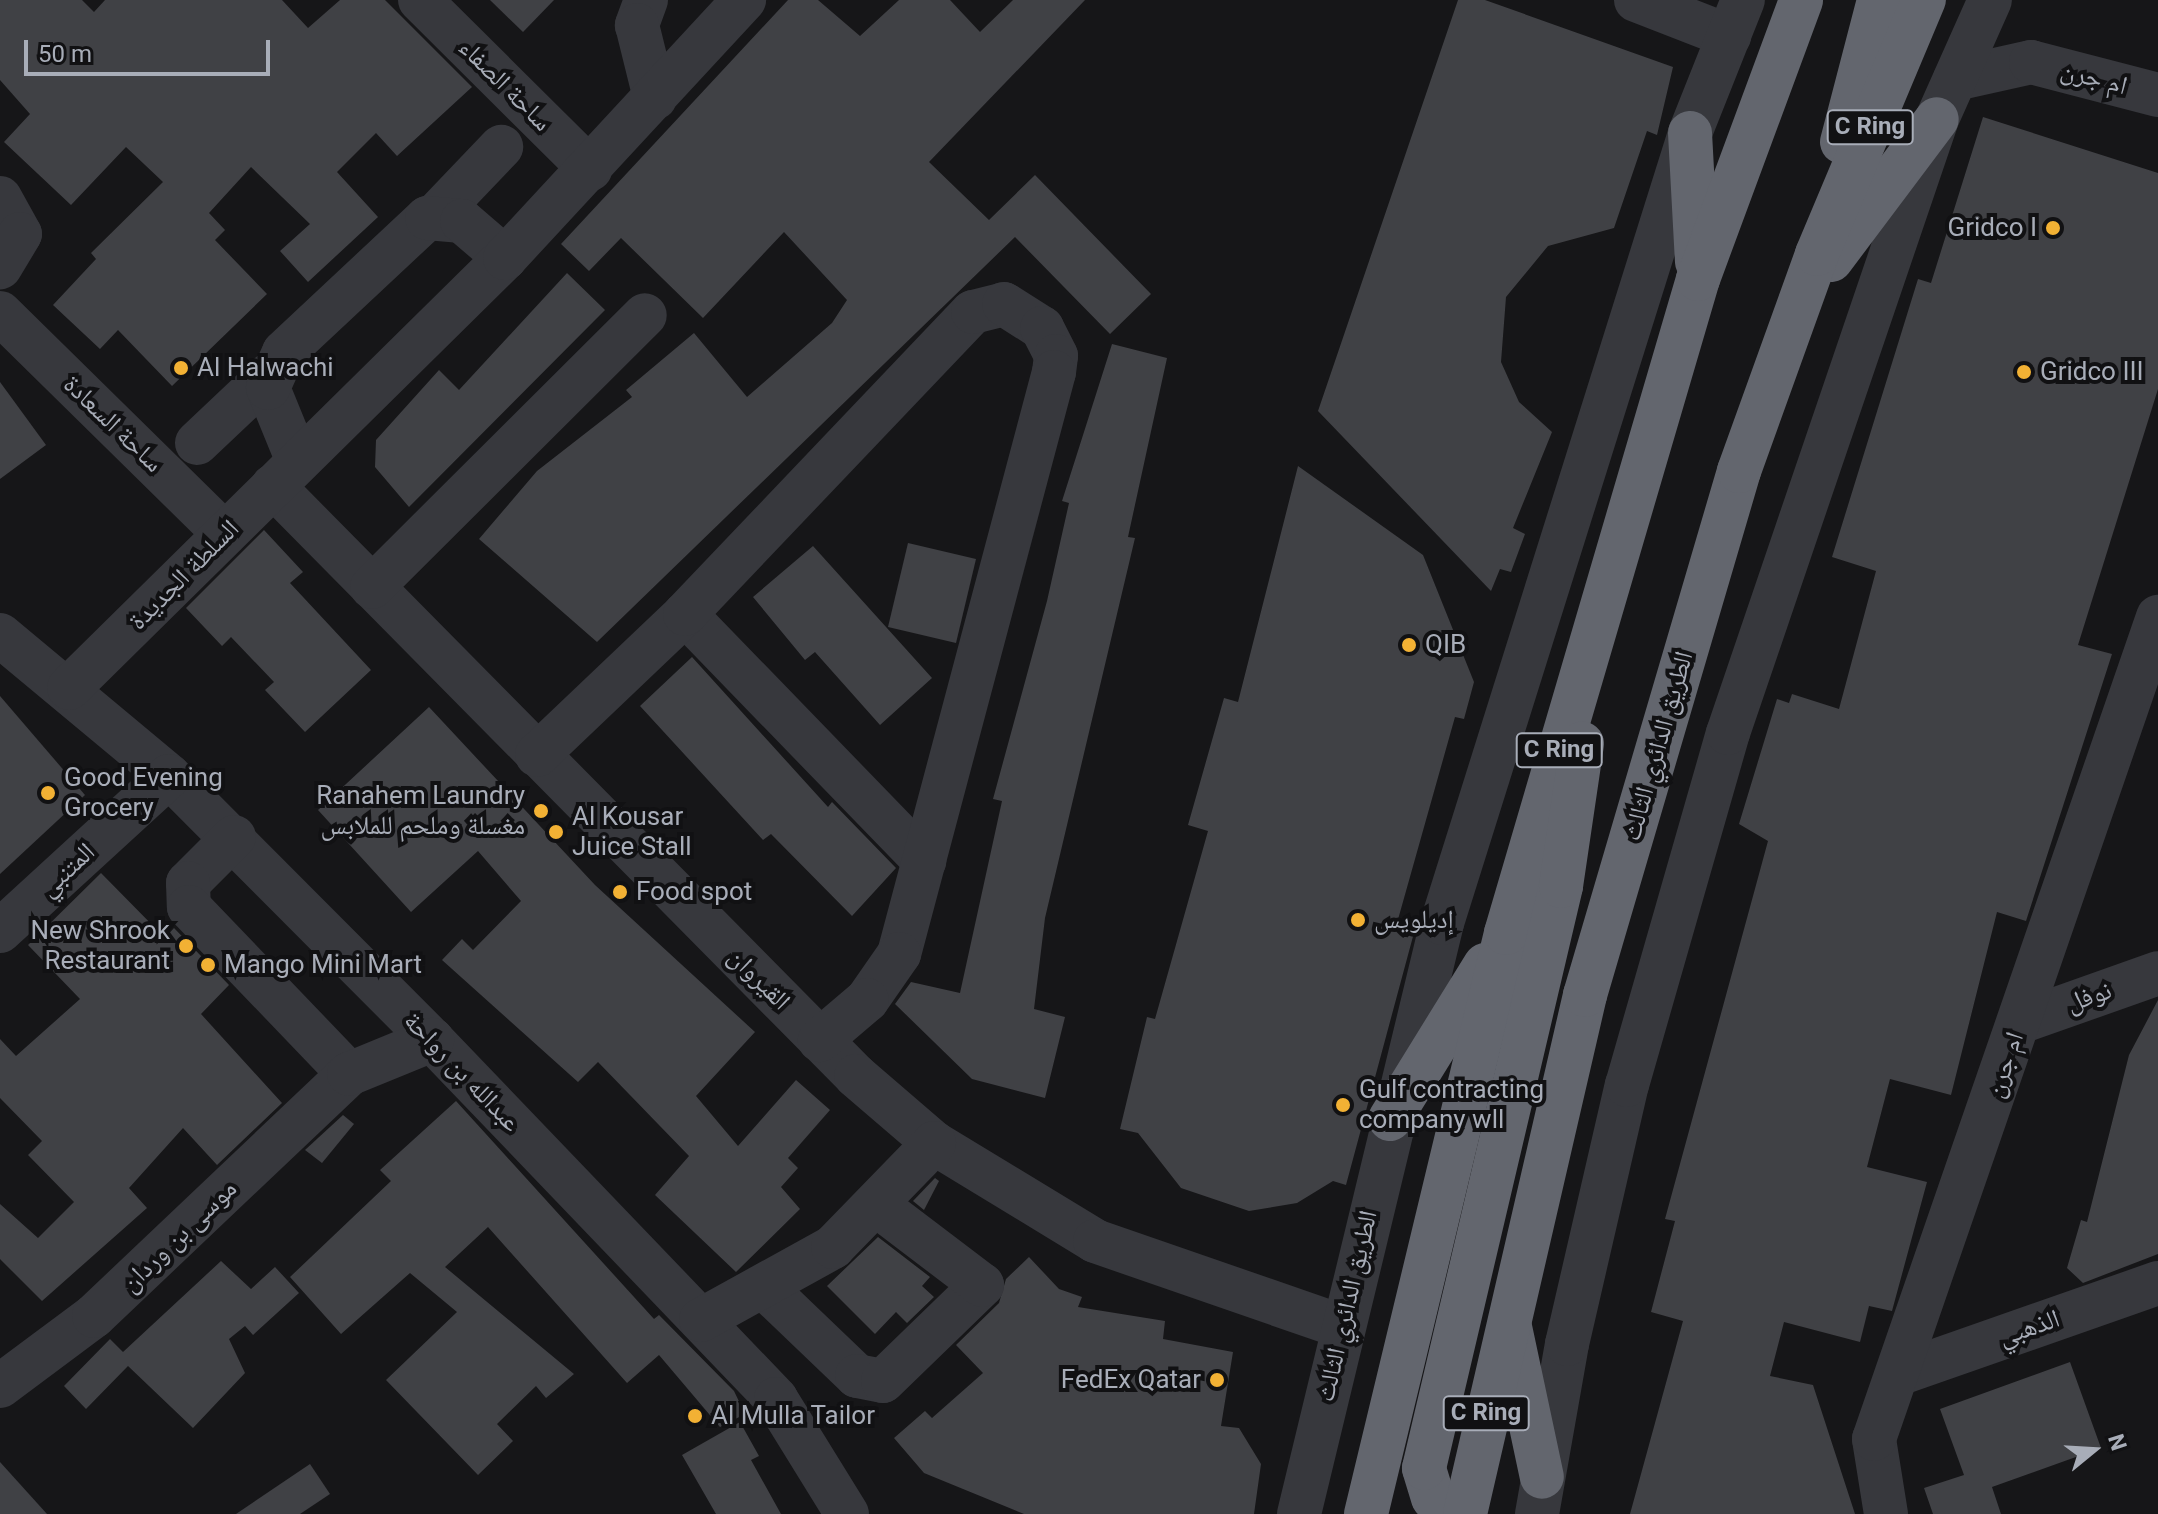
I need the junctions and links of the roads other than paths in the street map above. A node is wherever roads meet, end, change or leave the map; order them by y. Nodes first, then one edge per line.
1 (420, 0) edge
2 (646, 0) edge
3 (744, 0) edge
4 (1801, 0) edge
5 (1879, 0) edge
6 (1924, 0) edge
7 (1991, 0) edge
8 (1647, 2) edge
9 (1736, 18) edge
10 (2031, 62) junction
11 (1955, 79) junction
12 (2158, 95) edge
13 (655, 98) junction
14 (1937, 119) junction
15 (1690, 133) junction
16 (501, 147) dead end
17 (590, 169) junction
18 (0, 198) edge
19 (437, 214) junction
20 (1817, 254) junction
21 (505, 258) junction
22 (0, 267) edge
23 (1698, 279) junction
24 (1799, 303) junction
25 (0, 313) edge
26 (645, 315) dead end
27 (269, 375) junction
28 (197, 443) dead end
29 (285, 472) junction
30 (225, 534) junction
31 (372, 587) junction
32 (685, 614) junction
33 (2158, 617) edge
34 (1596, 619) junction
35 (0, 635) edge
36 (69, 688) junction
37 (537, 755) junction
38 (169, 776) junction
39 (234, 837) junction
40 (924, 861) junction
41 (0, 931) edge
42 (1506, 933) junction
43 (2158, 973) edge
44 (2020, 1022) junction
45 (432, 1040) junction
46 (820, 1040) junction
47 (349, 1074) junction
48 (1390, 1119) junction
49 (934, 1143) junction
50 (878, 1206) junction
51 (2158, 1283) edge
52 (766, 1289) junction
53 (1507, 1313) junction
54 (701, 1320) junction
55 (1343, 1327) junction
56 (1901, 1373) junction
57 (0, 1386) edge
58 (1539, 1496) edge
59 (847, 1514) edge
60 (1299, 1514) edge
61 (1366, 1514) edge
62 (1463, 1514) edge
63 (1886, 1514) edge

1 - 17 street, ساحة الصفاء
2 - 13 street
3 - 13 street, السلطة الجديدة
4 - 23 highway, C Ring
5 - 20 highway
6 - 20 highway, الطريق الدائري الثالث / C Ring
7 - 10 street, ام جرن
7 - 11 street
8 - 9 street
9 - 15 street, الطريق الدائري الثالث
10 - 11 street, ام جرن
10 - 12 street, ام جرن
11 - 14 street
13 - 17 street, السلطة الجديدة
14 - 24 highway
14 - 58 street
15 - 23 highway
15 - 48 street, الطريق الدائري الثالث
16 - 19 street
17 - 21 street, السلطة الجديدة
18 - 22 street
19 - 21 street
19 - 27 street
20 - 24 highway, الطريق الدائري الثالث / C Ring
21 - 29 street, السلطة الجديدة
23 - 34 highway, C Ring
24 - 53 highway, الطريق الدائري الثالث / C Ring
25 - 30 street, ساحة السعادة
26 - 31 street
27 - 28 street
27 - 29 street
29 - 30 street, السلطة الجديدة
29 - 31 street, القيروان
30 - 36 street, السلطة الجديدة
31 - 37 street, القيروان
32 - 37 street
32 - 40 street
32 - 40 street
33 - 44 street, ام جرن
34 - 42 highway, C Ring
34 - 62 highway
35 - 36 street, عبدالله بن رواحة
36 - 38 street, عبدالله بن رواحة
37 - 46 street, القيروان
38 - 39 street, عبدالله بن رواحة
38 - 41 street, المتنبي
39 - 45 street, عبدالله بن رواحة
39 - 47 street
40 - 46 street
42 - 48 highway
42 - 61 highway, C Ring
43 - 44 street, نوفل
44 - 56 street, ام جرن
45 - 47 street, موسى بن وردان
45 - 54 street, عبدالله بن رواحة
46 - 49 street, القيروان
47 - 57 street, موسى بن وردان
48 - 55 street, الطريق الدائري الثالث
49 - 50 street
49 - 55 street, القيروان
50 - 52 street
50 - 52 street
51 - 56 street, الذهبي
52 - 54 street
53 - 58 highway
53 - 62 highway, الطريق الدائري الثالث / C Ring
54 - 59 street, عبدالله بن رواحة
55 - 60 street, الطريق الدائري الثالث
56 - 63 street, ام جرن

